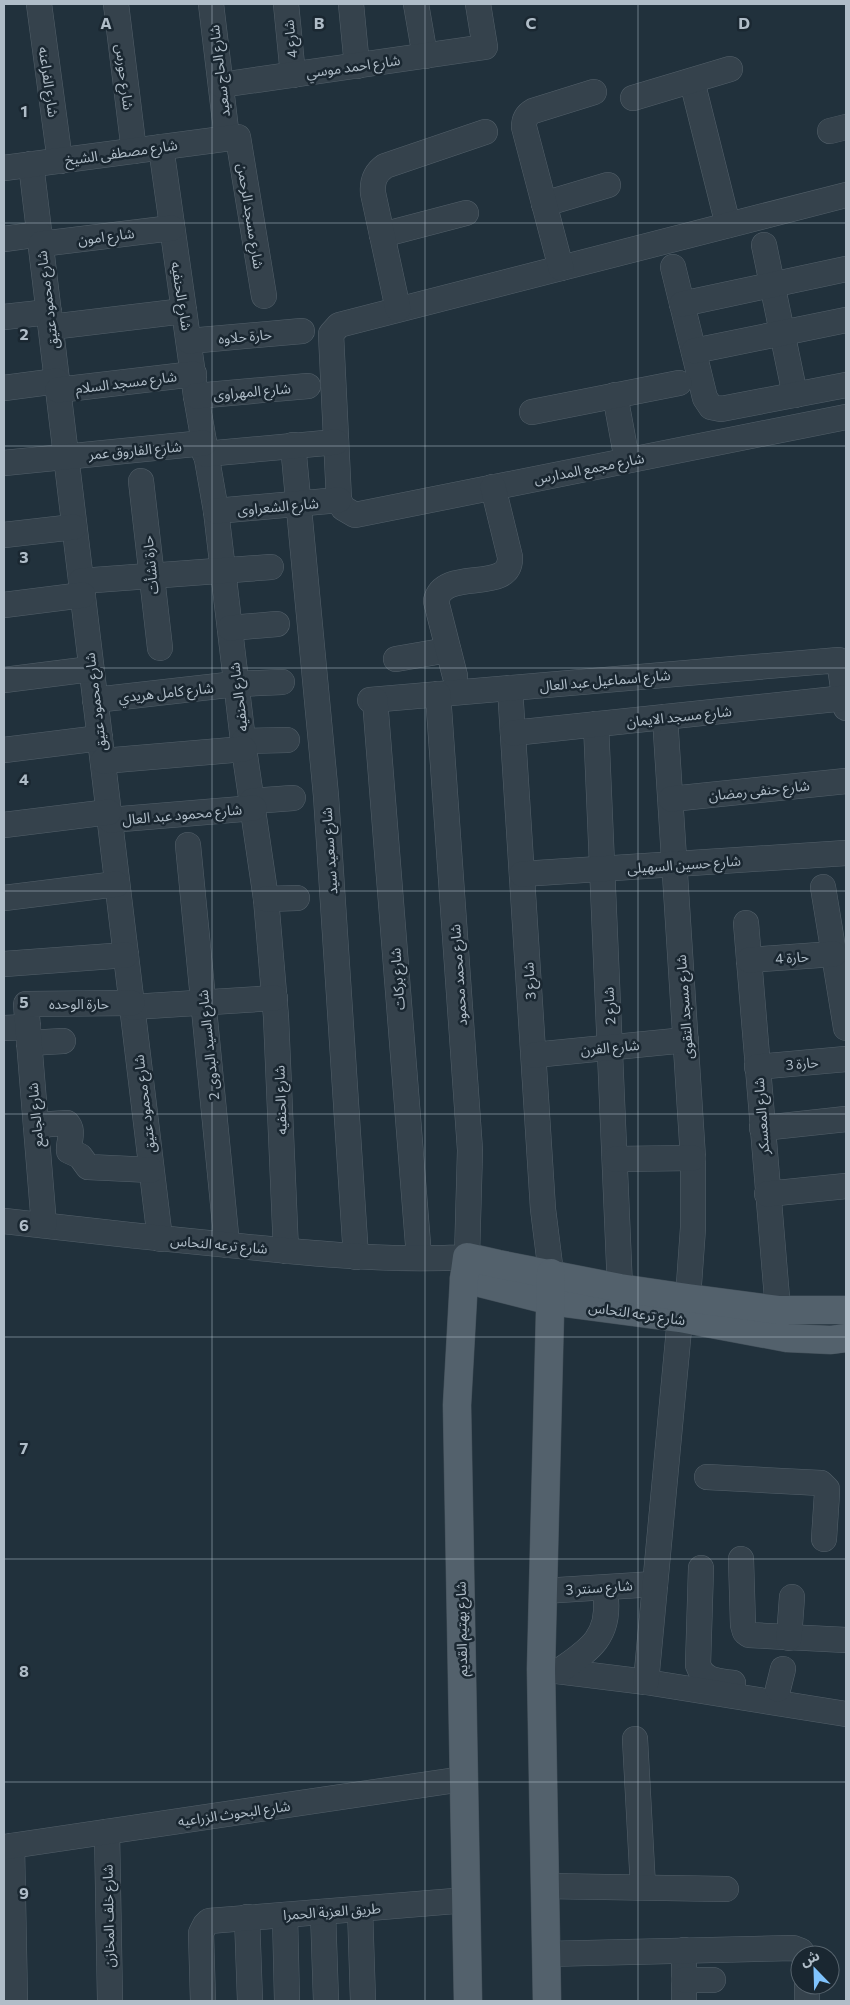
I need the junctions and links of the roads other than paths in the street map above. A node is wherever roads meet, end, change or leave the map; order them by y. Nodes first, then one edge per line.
1 (39, 4) edge
2 (116, 4) edge
3 (211, 4) edge
4 (286, 4) edge
5 (351, 4) edge
6 (416, 4) edge
7 (478, 4) edge
8 (425, 56) junction
9 (358, 66) junction
10 (730, 69) dead end
11 (293, 75) junction
12 (692, 81) junction
13 (221, 85) junction
14 (594, 92) dead end
15 (632, 98) dead end
16 (485, 132) dead end
17 (233, 137) junction
18 (161, 147) junction
19 (134, 151) junction
20 (60, 161) junction
21 (31, 164) junction
22 (4, 168) edge
23 (608, 185) dead end
24 (846, 196) edge
25 (544, 204) junction
26 (466, 213) dead end
27 (728, 225) junction
28 (172, 228) junction
29 (382, 235) junction
30 (4, 239) edge
31 (40, 239) junction
32 (764, 245) dead end
33 (673, 267) dead end
34 (561, 268) junction
35 (846, 270) edge
36 (773, 285) junction
37 (264, 296) dead end
38 (682, 304) junction
39 (398, 310) junction
40 (184, 311) junction
41 (4, 317) edge
42 (50, 319) junction
43 (846, 320) edge
44 (302, 331) dead end
45 (782, 333) junction
46 (189, 342) junction
47 (694, 351) junction
48 (679, 383) dead end
49 (846, 384) edge
50 (58, 385) junction
51 (195, 385) junction
52 (308, 386) dead end
53 (4, 388) edge
54 (795, 395) junction
55 (615, 396) junction
56 (728, 408) junction
57 (532, 412) dead end
58 (846, 417) edge
59 (734, 439) junction
60 (336, 442) junction
61 (293, 446) junction
62 (205, 449) junction
63 (66, 456) junction
64 (627, 460) junction
65 (4, 464) edge
66 (141, 481) dead end
67 (493, 487) junction
68 (339, 500) junction
69 (298, 503) junction
70 (216, 512) junction
71 (74, 527) junction
72 (4, 535) edge
73 (271, 567) dead end
74 (224, 569) junction
75 (151, 576) junction
76 (82, 588) junction
77 (4, 605) edge
78 (277, 624) dead end
79 (230, 628) junction
80 (160, 648) dead end
81 (448, 650) junction
82 (396, 659) dead end
83 (92, 669) junction
84 (456, 676) dead end
85 (4, 680) edge
86 (282, 682) dead end
87 (236, 684) junction
88 (510, 688) junction
89 (438, 694) junction
90 (95, 700) junction
91 (373, 700) joint
92 (846, 703) edge
93 (665, 717) junction
94 (596, 724) junction
95 (513, 733) junction
96 (287, 740) dead end
97 (244, 745) junction
98 (101, 749) junction
99 (4, 750) edge
100 (846, 781) edge
101 (292, 798) dead end
102 (671, 798) junction
103 (253, 805) junction
104 (109, 816) junction
105 (4, 825) edge
106 (188, 845) dead end
107 (846, 854) edge
108 (675, 865) junction
109 (603, 869) junction
110 (522, 874) junction
111 (117, 884) junction
112 (823, 887) dead end
113 (4, 898) edge
114 (297, 898) dead end
115 (266, 900) junction
116 (746, 923) dead end
117 (834, 954) junction
118 (126, 955) junction
119 (749, 960) junction
120 (4, 964) edge
121 (275, 998) junction
122 (203, 1002) junction
123 (132, 1005) junction
124 (22, 1025) edge
125 (846, 1028) edge
126 (686, 1040) junction
127 (63, 1041) dead end
128 (610, 1048) junction
129 (534, 1055) junction
130 (846, 1059) edge
131 (757, 1068) junction
132 (846, 1119) edge
133 (36, 1125) junction
134 (762, 1128) junction
135 (693, 1158) junction
136 (615, 1159) junction
137 (152, 1170) junction
138 (846, 1186) edge
139 (767, 1194) junction
140 (4, 1221) edge
141 (44, 1225) junction
142 (160, 1239) junction
143 (227, 1245) junction
144 (286, 1251) junction
145 (356, 1257) junction
146 (427, 1258) junction
147 (465, 1268) junction
148 (551, 1273) junction
149 (620, 1288) junction
150 (551, 1301) junction
151 (684, 1308) junction
152 (778, 1310) junction
153 (846, 1310) edge
154 (846, 1338) edge
155 (707, 1477) dead end
156 (837, 1499) edge
157 (824, 1539) dead end
158 (741, 1559) dead end
159 (701, 1568) dead end
160 (655, 1584) junction
161 (543, 1591) junction
162 (792, 1597) dead end
163 (606, 1600) dead end
164 (790, 1638) junction
165 (846, 1640) edge
166 (550, 1670) junction
167 (646, 1682) junction
168 (846, 1703) edge
169 (846, 1714) edge
170 (635, 1739) dead end
171 (463, 1779) junction
172 (107, 1832) junction
173 (8, 1846) edge
174 (545, 1886) junction
175 (643, 1887) junction
176 (726, 1889) dead end
177 (466, 1900) junction
178 (360, 1909) junction
179 (323, 1912) junction
180 (284, 1915) junction
181 (248, 1918) junction
182 (790, 1948) edge
183 (684, 1950) junction
184 (546, 1954) junction
185 (713, 1980) dead end
186 (684, 1990) edge
187 (15, 2001) edge
188 (110, 2001) edge
189 (203, 2001) edge
190 (250, 2001) edge
191 (287, 2001) edge
192 (326, 2001) edge
193 (363, 2001) edge
194 (468, 2001) edge
195 (547, 2001) edge

1 - 20 street, شارع الفراعنه
2 - 19 street, شارع حورس
3 - 13 street, شارع الحاج سعيد
4 - 11 street, شارع 4
5 - 9 street
6 - 8 street
7 - 8 street, شارع احمد موسي
8 - 9 street, شارع احمد موسي
9 - 11 street, شارع احمد موسي
10 - 12 street
11 - 13 street, شارع احمد موسي
12 - 15 street
12 - 27 street
13 - 17 street, شارع الحاج سعيد
14 - 25 street
16 - 29 street
17 - 18 street, شارع مصطفى الشيخ
17 - 37 street, شارع مسجد الرحمن
18 - 19 street, شارع مصطفى الشيخ
18 - 28 street, شارع الحنفيه
19 - 20 street, شارع مصطفى الشيخ
20 - 21 street, شارع مصطفى الشيخ
21 - 22 street, شارع مصطفى الشيخ
21 - 31 street, شارع محمود عتيق
23 - 25 street
24 - 27 street
25 - 34 street
26 - 29 street
27 - 34 street
28 - 31 street, شارع امون
28 - 40 street, شارع الحنفيه
29 - 39 street
30 - 31 street, شارع امون
31 - 42 street, شارع محمود عتيق
32 - 36 street
33 - 38 street
34 - 39 street
35 - 36 street
36 - 38 street
36 - 45 street
38 - 47 street
39 - 60 street
40 - 42 street
40 - 46 street, شارع الحنفيه
41 - 42 street
42 - 50 street, شارع محمود عتيق
43 - 45 street
44 - 46 street, حارة حلاوه
45 - 47 street
45 - 54 street
46 - 51 street, شارع الحنفيه
47 - 56 street
48 - 55 street
49 - 54 street
50 - 51 street, شارع مسجد السلام
50 - 53 street, شارع مسجد السلام
50 - 63 street, شارع محمود عتيق
51 - 52 street, شارع المهراوى
51 - 62 street, شارع الحنفيه
54 - 56 street
55 - 57 street
55 - 64 street
56 - 59 street
58 - 59 street, شارع مجمع المدارس
59 - 64 street, شارع مجمع المدارس
60 - 61 street, شارع الفاروق عمر
60 - 68 street
61 - 62 street, شارع الفاروق عمر
61 - 69 street, شارع سعيد سيد
62 - 63 street, شارع الفاروق عمر
62 - 70 street, شارع الحنفيه
63 - 65 street, شارع الفاروق عمر
63 - 71 street, شارع محمود عتيق
64 - 67 street, شارع مجمع المدارس
66 - 75 street, حارة نشأت
67 - 68 street, شارع مجمع المدارس
67 - 81 street
68 - 69 street, شارع الشعراوى
69 - 70 street, شارع الشعراوى
69 - 145 street, شارع سعيد سيد
70 - 74 street, شارع الحنفيه
71 - 72 street
71 - 76 street, شارع محمود عتيق
73 - 74 street
74 - 75 street
74 - 79 street, شارع الحنفيه
75 - 76 street
75 - 80 street, حارة نشأت
76 - 77 street
76 - 83 street, شارع محمود عتيق
78 - 79 street
79 - 87 street, شارع الحنفيه
81 - 82 street
81 - 84 street
83 - 85 street
83 - 90 street, شارع محمود عتيق
86 - 87 street, شارع كامل هريدي
87 - 90 street, شارع كامل هريدي
87 - 97 street, شارع الحنفيه
88 - 89 street, شارع اسماعيل عبد العال
88 - 92 street, شارع اسماعيل عبد العال
88 - 95 street, شارع 3
89 - 91 street, شارع اسماعيل عبد العال
89 - 147 street, شارع محمد محمود
90 - 98 street, شارع محمود عتيق
91 - 146 street, شارع بركات
92 - 93 street, شارع مسجد الايمان
93 - 94 street, شارع مسجد الايمان
93 - 102 street, شارع مسجد التقوى
94 - 95 street, شارع مسجد الايمان
94 - 109 street, شارع 2
95 - 110 street, شارع 3
96 - 97 street
97 - 98 street
97 - 103 street, شارع الحنفيه
98 - 99 street
98 - 104 street, شارع محمود عتيق
100 - 102 street, شارع حنفى رمضان
101 - 103 street, شارع محمود عبد العال
102 - 108 street, شارع مسجد التقوى
103 - 104 street, شارع محمود عبد العال
103 - 115 street, شارع الحنفيه
104 - 105 street, شارع محمود عبد العال
104 - 111 street, شارع محمود عتيق
106 - 122 street, شارع السيد البدوى 2
107 - 108 street, شارع حسين السهيلى
108 - 109 street, شارع حسين السهيلى
108 - 126 street, شارع مسجد التقوى
109 - 110 street, شارع حسين السهيلى
109 - 128 street, شارع 2
110 - 129 street, شارع 3
111 - 113 street
111 - 118 street, شارع محمود عتيق
112 - 117 street
114 - 115 street
115 - 121 street, شارع الحنفيه
116 - 119 street, شارع المعسكر
117 - 119 street, حارة 4
117 - 125 street
118 - 120 street
118 - 123 street, شارع محمود عتيق
119 - 131 street, شارع المعسكر
121 - 122 street, حارة الوحده
121 - 144 street, شارع الحنفيه
122 - 123 street, حارة الوحده
122 - 143 street, شارع السيد البدوى 2
123 - 124 street, حارة الوحده
123 - 137 street, شارع محمود عتيق
124 - 127 street
124 - 133 street, شارع الجامع
126 - 128 street, شارع الفرن
126 - 135 street, شارع مسجد التقوى
128 - 129 street, شارع الفرن
128 - 136 street, شارع 2
129 - 148 street, شارع 3
130 - 131 street, حارة 3
131 - 134 street, شارع المعسكر
132 - 134 street
133 - 137 street
133 - 141 street, شارع الجامع
134 - 139 street, شارع المعسكر
135 - 136 street
135 - 151 street, شارع مسجد التقوى
136 - 149 street, شارع 2
137 - 142 street, شارع محمود عتيق
138 - 139 street
139 - 152 street, شارع المعسكر
140 - 141 street, شارع ترعه النحاس
141 - 142 street, شارع ترعه النحاس
142 - 143 street, شارع ترعه النحاس
143 - 144 street, شارع ترعه النحاس
144 - 145 street, شارع ترعه النحاس
145 - 146 street, شارع ترعه النحاس
146 - 147 street, شارع ترعه النحاس
147 - 148 main road, شارع ترعه النحاس
147 - 150 main road, شارع ترعه النحاس
147 - 171 main road, شارع بهتيم القديم
148 - 149 main road, شارع ترعه النحاس
148 - 150 main road
149 - 151 main road, شارع ترعه النحاس
150 - 151 main road, شارع ترعه النحاس
150 - 161 main road
151 - 152 main road, شارع ترعه النحاس
151 - 154 main road, شارع ترعه النحاس
151 - 160 street, شارع مسجد التقوى
152 - 153 main road, شارع ترعه النحاس
155 - 156 street
156 - 157 street
158 - 164 street
159 - 168 street
160 - 161 street, شارع سنتر 3
160 - 167 street, شارع مسجد التقوى
161 - 166 main road
162 - 164 street
163 - 166 street
164 - 165 street
166 - 167 street
166 - 174 main road
167 - 169 street
170 - 175 street
171 - 172 street, شارع البحوث الزراعيه
171 - 177 main road, شارع بهتيم القديم
172 - 173 street, شارع البحوث الزراعيه
172 - 188 street, شارع خلف المخازن
173 - 187 street
174 - 175 street
174 - 184 main road
175 - 176 street
177 - 178 street, طريق العزبة الحمرا
177 - 194 main road, شارع بهتيم القديم
178 - 179 street, طريق العزبة الحمرا
178 - 193 street
179 - 180 street, طريق العزبة الحمرا
179 - 192 street
180 - 181 street, طريق العزبة الحمرا
180 - 191 street
181 - 189 street, طريق العزبة الحمرا
181 - 190 street
182 - 183 street
183 - 184 street
183 - 186 street
184 - 195 main road
185 - 186 street

